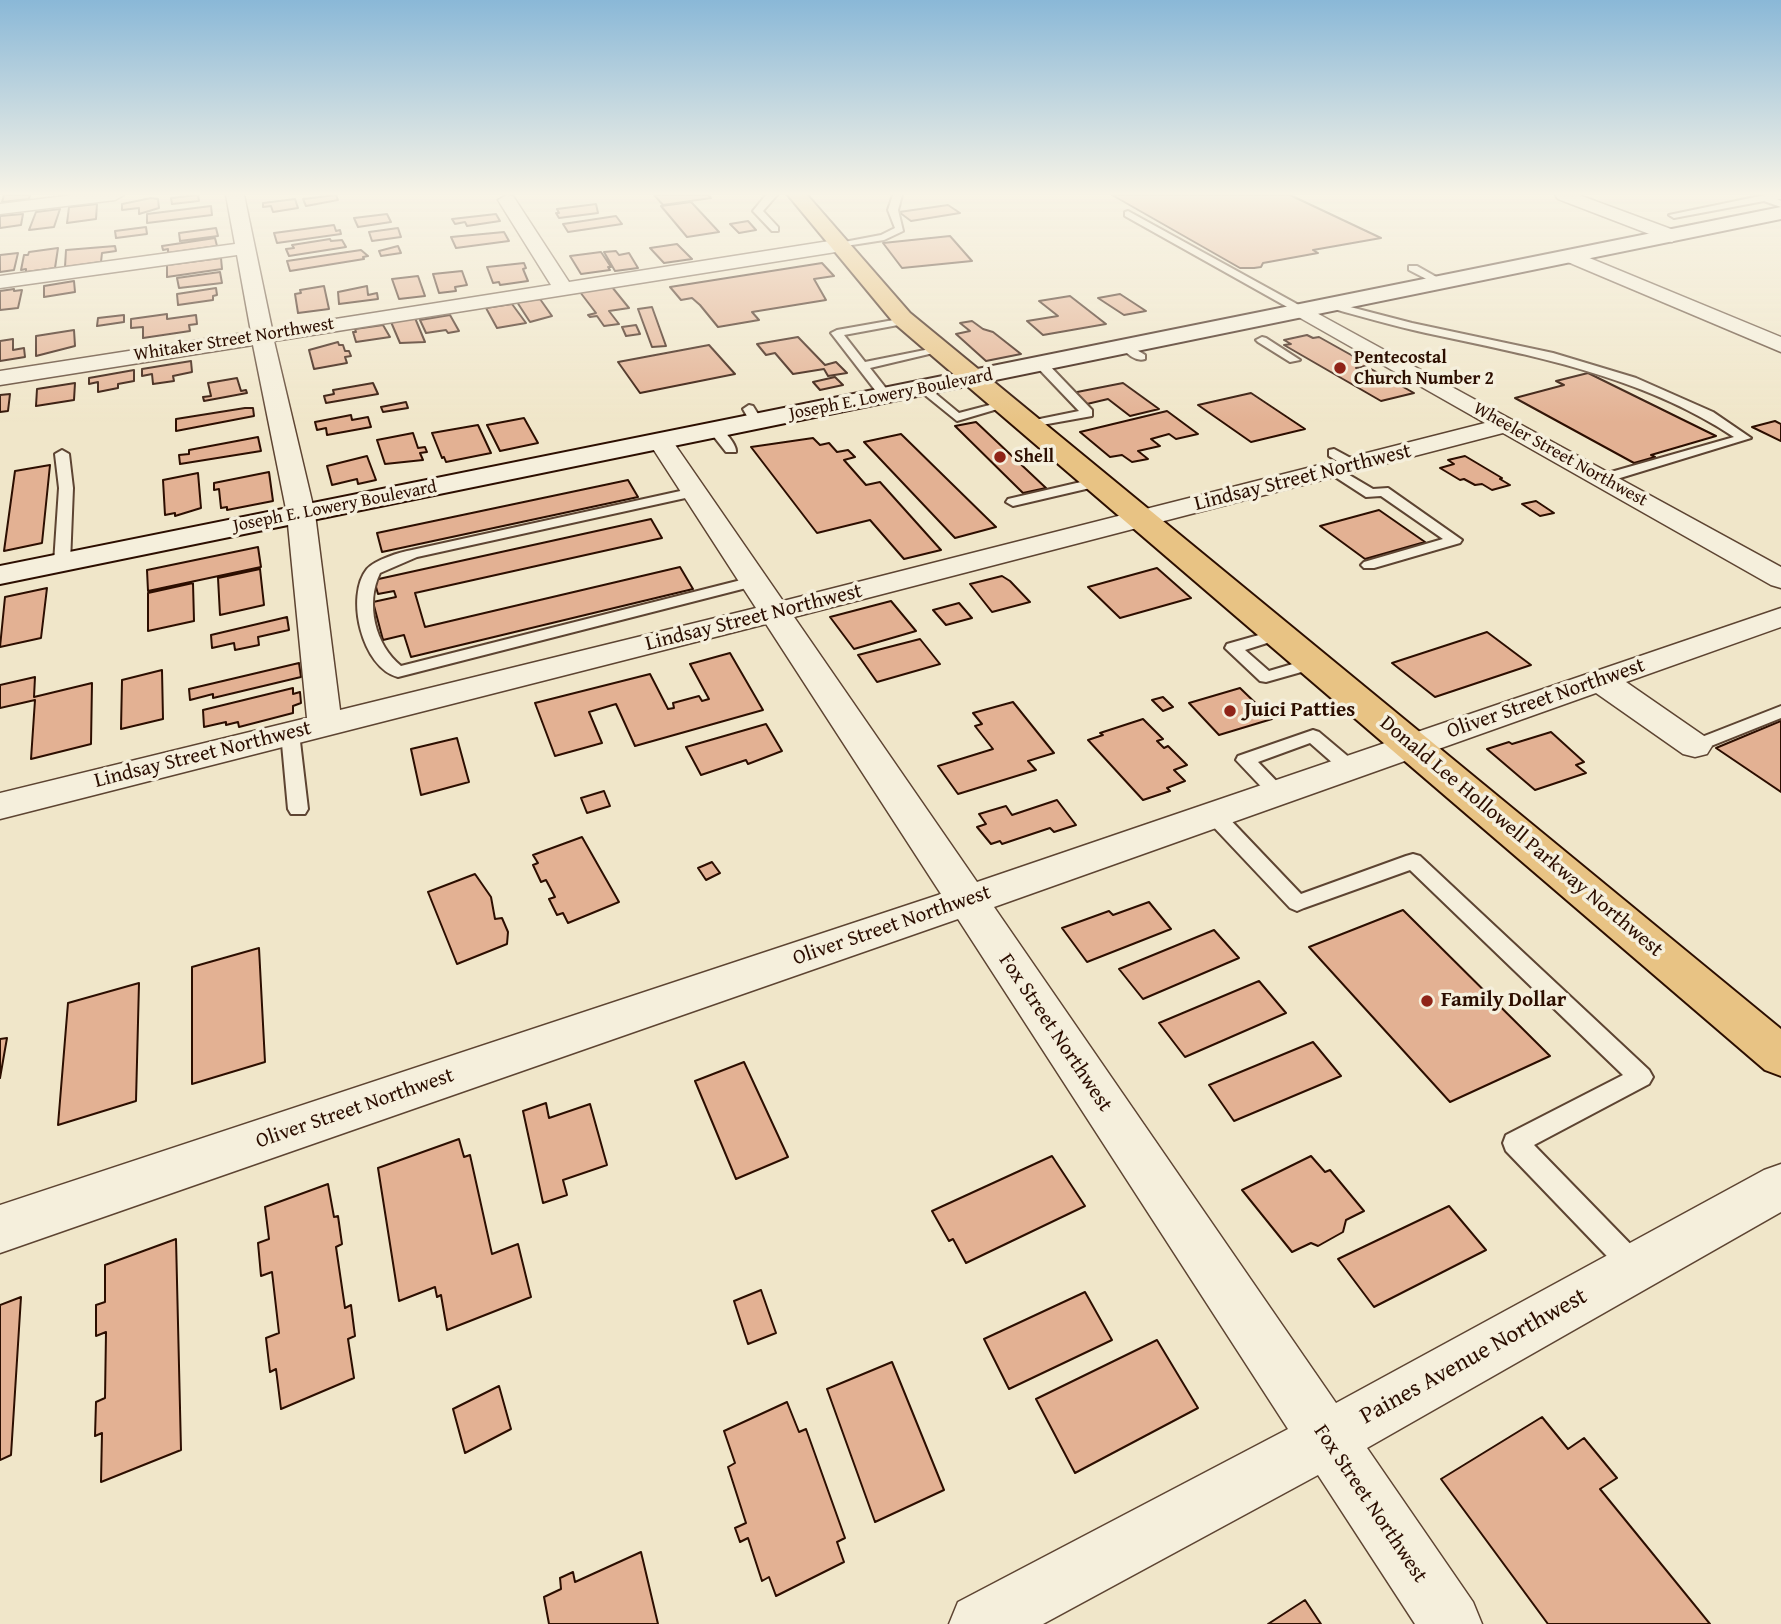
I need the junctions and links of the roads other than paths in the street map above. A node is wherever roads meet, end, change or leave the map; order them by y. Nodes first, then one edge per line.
1 (81, 271) edge
2 (251, 271) edge
3 (552, 271) edge
4 (675, 271) edge
5 (861, 271) edge
6 (1230, 271) edge
7 (1418, 271) edge
8 (1502, 271) edge
9 (1603, 271) edge
10 (0, 282) edge
11 (1442, 283) junction
12 (563, 288) junction
13 (1331, 305) junction
14 (1302, 311) junction
15 (905, 321) junction
16 (263, 334) junction
17 (1262, 340) dead end
18 (1781, 345) edge
19 (940, 350) junction
20 (1294, 360) dead end
21 (1041, 364) junction
22 (861, 366) junction
23 (0, 378) edge
24 (974, 378) junction
25 (924, 388) junction
26 (886, 396) junction
27 (1018, 415) junction
28 (1506, 425) junction
29 (660, 441) junction
30 (62, 454) dead end
31 (1340, 463) junction
32 (1602, 479) junction
33 (1098, 482) junction
34 (694, 492) junction
35 (1013, 502) dead end
36 (301, 514) junction
37 (1143, 520) junction
38 (62, 563) junction
39 (1369, 565) dead end
40 (0, 575) edge
41 (1781, 579) edge
42 (764, 598) junction
43 (1781, 617) edge
44 (1280, 634) junction
45 (1313, 663) junction
46 (1600, 680) junction
47 (1781, 712) edge
48 (324, 725) junction
49 (290, 733) junction
50 (1412, 746) junction
51 (1695, 746) joint
52 (0, 806) edge
53 (298, 809) dead end
54 (1214, 815) junction
55 (966, 901) junction
56 (1781, 1056) edge
57 (1781, 1186) edge
58 (0, 1229) edge
59 (1636, 1268) junction
60 (1327, 1439) junction
61 (980, 1624) edge
62 (1451, 1624) edge

1 - 10 street
2 - 16 street
3 - 12 street
4 - 12 street, Whitaker Street Northwest
5 - 15 main road, Donald Lee Hollowell Parkway Northwest
6 - 14 lane
7 - 11 lane
8 - 11 main road, Joseph E. Lowery Boulevard
9 - 18 street
11 - 13 main road, Joseph E. Lowery Boulevard
12 - 16 street, Whitaker Street Northwest
13 - 14 main road, Joseph E. Lowery Boulevard
13 - 32 lane
14 - 21 main road, Joseph E. Lowery Boulevard
14 - 28 street, Wheeler Street Northwest
15 - 19 main road, Donald Lee Hollowell Parkway Northwest
15 - 22 lane
16 - 23 street, Whitaker Street Northwest
16 - 36 street
17 - 20 lane
19 - 22 lane
19 - 24 main road, Donald Lee Hollowell Parkway Northwest
21 - 24 main road, Joseph E. Lowery Boulevard
21 - 27 lane
22 - 26 lane
24 - 25 main road, Joseph E. Lowery Boulevard
24 - 27 main road, Donald Lee Hollowell Parkway Northwest
25 - 26 main road, Joseph E. Lowery Boulevard
25 - 27 lane
26 - 29 main road, Joseph E. Lowery Boulevard
27 - 33 main road, Donald Lee Hollowell Parkway Northwest
28 - 31 street, Lindsay Street Northwest
28 - 32 street, Wheeler Street Northwest
29 - 34 street, Fox Street Northwest
29 - 36 main road, Joseph E. Lowery Boulevard
30 - 38 lane
31 - 37 street, Lindsay Street Northwest
31 - 39 lane
32 - 41 street, Wheeler Street Northwest
33 - 35 lane
33 - 37 main road, Donald Lee Hollowell Parkway Northwest
34 - 42 street, Fox Street Northwest
34 - 42 lane
36 - 38 main road, Joseph E. Lowery Boulevard
36 - 48 street
37 - 42 street, Lindsay Street Northwest
37 - 44 main road, Donald Lee Hollowell Parkway Northwest
38 - 40 main road, Joseph E. Lowery Boulevard
42 - 48 street, Lindsay Street Northwest
42 - 55 street, Fox Street Northwest
43 - 46 street, Oliver Street Northwest
44 - 45 main road, Donald Lee Hollowell Parkway Northwest
44 - 45 lane
45 - 50 main road, Donald Lee Hollowell Parkway Northwest
46 - 50 street, Oliver Street Northwest
46 - 51 street
47 - 51 lane
48 - 49 street, Lindsay Street Northwest
49 - 52 street, Lindsay Street Northwest
49 - 53 lane
50 - 54 street, Oliver Street Northwest
50 - 56 main road, Donald Lee Hollowell Parkway Northwest
54 - 55 street, Oliver Street Northwest
54 - 59 lane
55 - 58 street, Oliver Street Northwest
55 - 60 street, Fox Street Northwest
57 - 59 street, Paines Avenue Northwest
59 - 60 street, Paines Avenue Northwest
60 - 61 street, Paines Avenue Northwest
60 - 62 street, Fox Street Northwest

